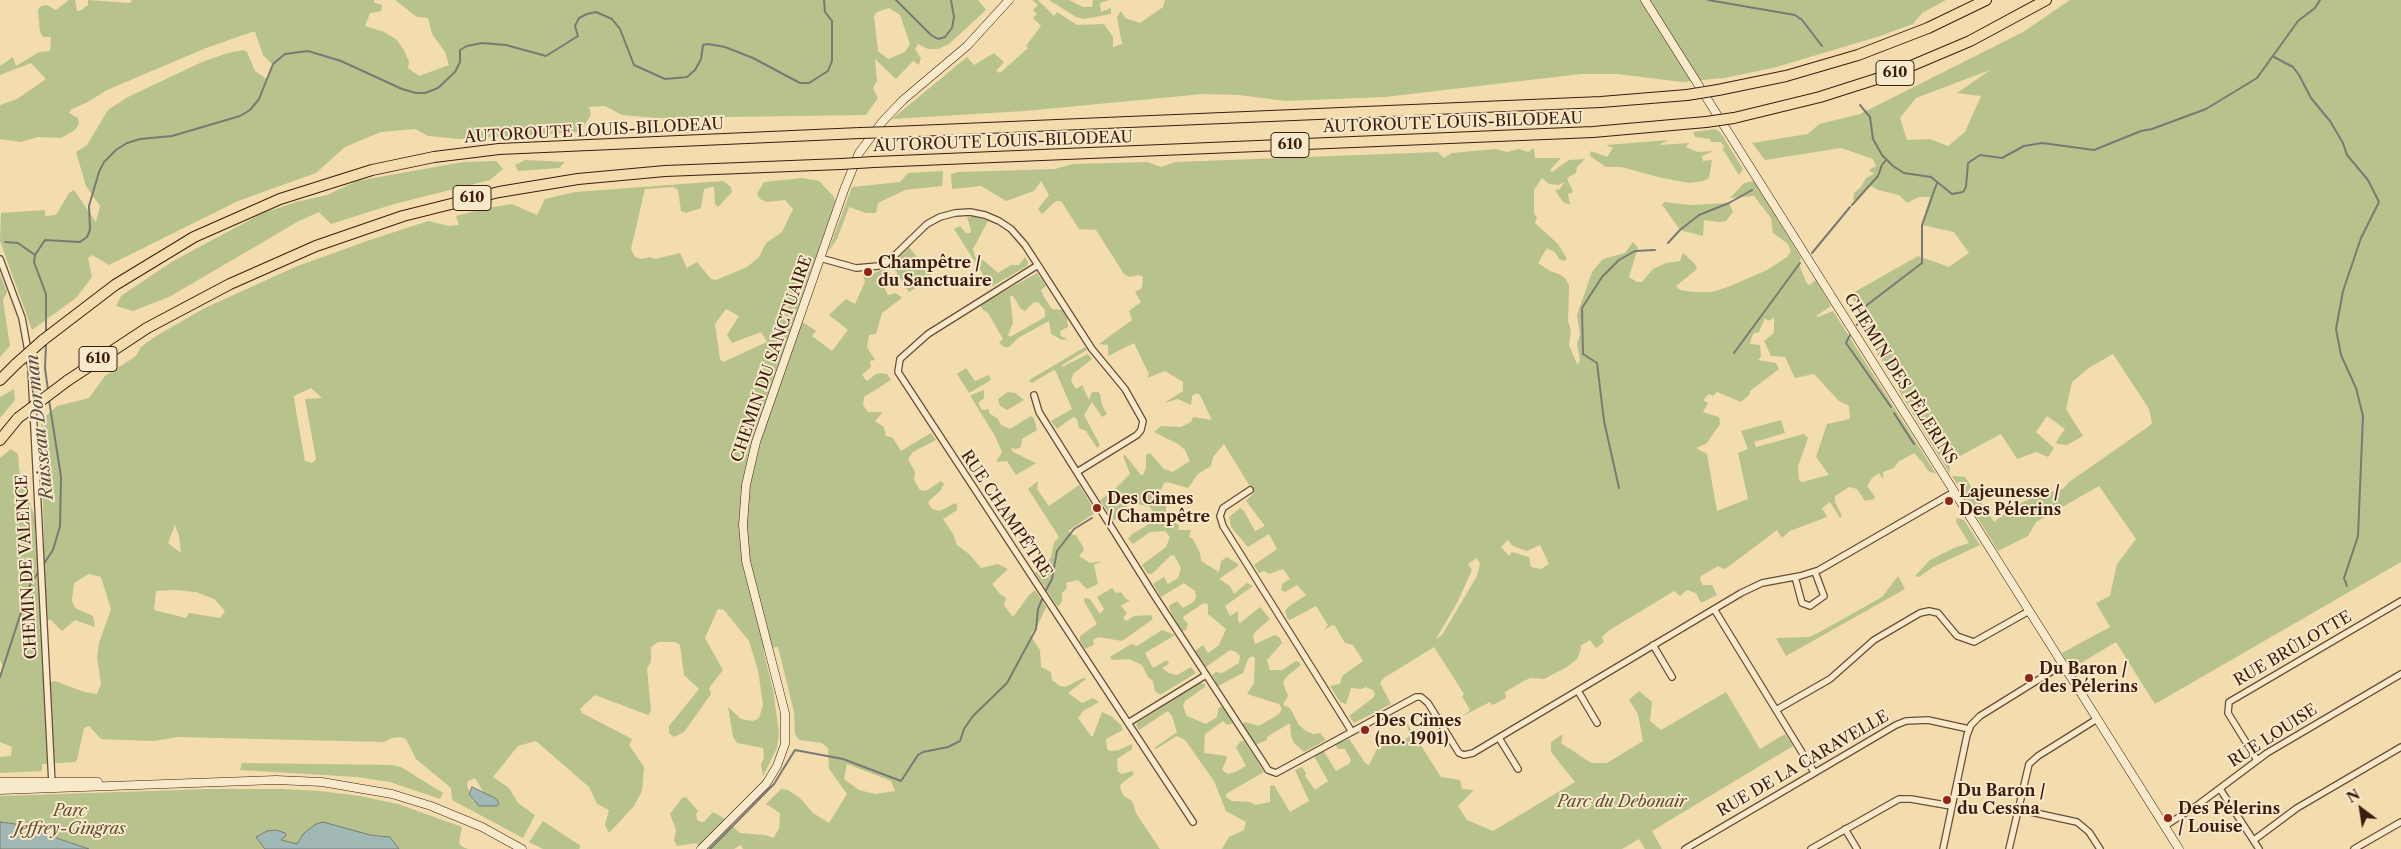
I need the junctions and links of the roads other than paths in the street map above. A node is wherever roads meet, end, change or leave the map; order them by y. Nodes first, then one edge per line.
1 (1009, 0) edge
2 (1645, 0) edge
3 (1986, 0) edge
4 (2046, 0) edge
5 (820, 258) junction
6 (0, 259) edge
7 (1038, 265) junction
8 (16, 362) junction
9 (0, 372) edge
10 (0, 380) edge
11 (1034, 395) dead end
12 (18, 418) junction
13 (0, 433) edge
14 (0, 440) edge
15 (1077, 472) junction
16 (1250, 490) dead end
17 (1954, 492) junction
18 (1815, 572) junction
19 (1795, 577) junction
20 (2401, 601) edge
21 (1714, 608) junction
22 (2029, 611) junction
23 (1653, 645) junction
24 (2062, 665) junction
25 (1206, 674) junction
26 (2401, 674) edge
27 (1672, 677) dead end
28 (1578, 691) junction
29 (1776, 710) junction
30 (2097, 719) junction
31 (1128, 722) junction
32 (1596, 723) dead end
33 (1969, 729) junction
34 (1352, 732) junction
35 (1500, 738) junction
36 (2401, 747) edge
37 (2257, 760) junction
38 (1518, 769) dead end
39 (1814, 772) junction
40 (0, 782) edge
41 (52, 785) junction
42 (2220, 789) junction
43 (0, 790) edge
44 (1951, 806) junction
45 (2017, 810) junction
46 (1193, 822) dead end
47 (2401, 822) edge
48 (2165, 826) junction
49 (1845, 830) junction
50 (2254, 840) junction
51 (522, 849) edge
52 (701, 849) edge
53 (1685, 849) edge
54 (1812, 849) edge
55 (1857, 849) edge
56 (1943, 849) edge
57 (2009, 849) edge
58 (2100, 849) edge
59 (2179, 849) edge
60 (2260, 849) edge
61 (2354, 849) edge

1 - 5 street, CHEMIN DU SANCTUAIRE
2 - 17 street, CHEMIN DES PÈLERINS
3 - 8 highway, AUTOROUTE LOUIS-BILODEAU / 610, bridge
4 - 12 highway, AUTOROUTE LOUIS-BILODEAU / 610, bridge
5 - 7 street
5 - 52 street, CHEMIN DU SANCTUAIRE
6 - 41 street, CHEMIN DE VALENCE
7 - 15 street
7 - 31 street, RUE CHAMPÊTRE
8 - 9 highway
8 - 10 highway, AUTOROUTE LOUIS-BILODEAU / 610
11 - 15 street
12 - 13 highway, AUTOROUTE LOUIS-BILODEAU / 610
12 - 14 highway
15 - 25 street
16 - 34 street
17 - 18 street
17 - 22 street, CHEMIN DES PÈLERINS
18 - 19 street
18 - 19 street
19 - 21 street
20 - 37 street, RUE BRÛLOTTE
21 - 23 street
21 - 29 street
22 - 24 street, CHEMIN DES PÈLERINS
22 - 29 street
23 - 27 street
23 - 28 street
24 - 30 street, CHEMIN DES PÈLERINS
24 - 33 street
25 - 31 street
25 - 34 street
26 - 37 street, RUE LOUISE
28 - 32 street
28 - 35 street
29 - 39 street
30 - 45 street
30 - 48 street, CHEMIN DES PÈLERINS
31 - 46 street, RUE CHAMPÊTRE
33 - 39 street, RUE DE LA CARAVELLE
33 - 44 street
34 - 35 street
35 - 38 street
36 - 50 street
37 - 42 street, RUE LOUISE
39 - 53 street, RUE DE LA CARAVELLE
40 - 41 street
41 - 43 street
41 - 51 street
42 - 48 street, RUE LOUISE
42 - 50 street
44 - 49 street
44 - 56 street
45 - 57 street
45 - 58 street
47 - 61 street
48 - 59 street, CHEMIN DES PÈLERINS
49 - 54 street
49 - 55 street
50 - 60 street

